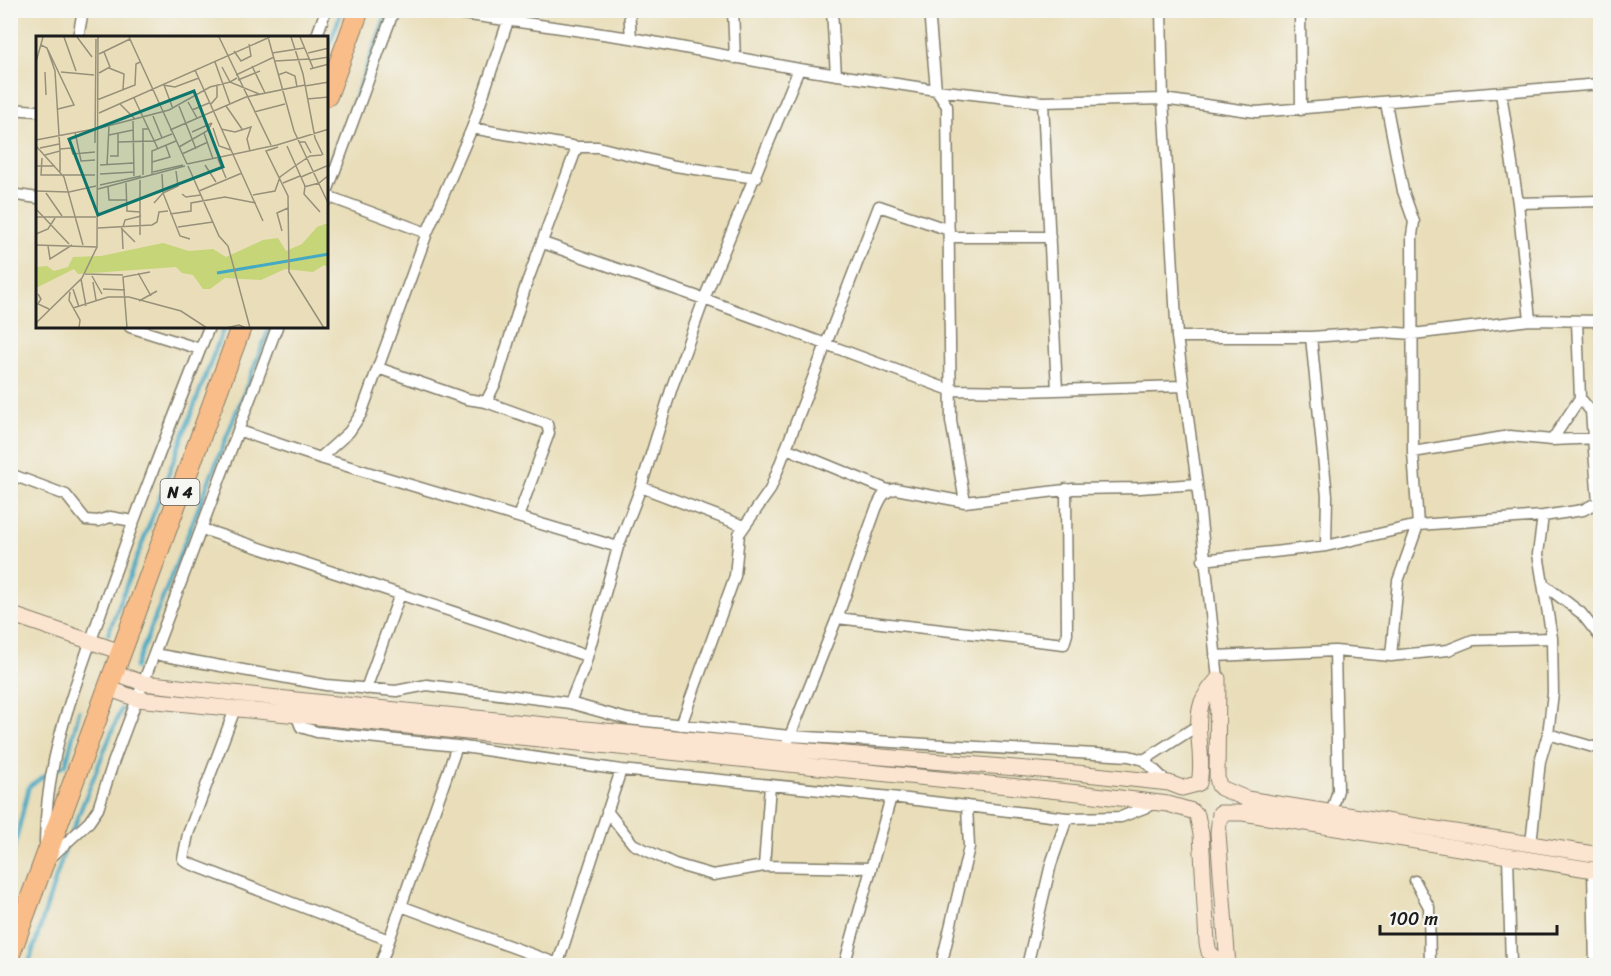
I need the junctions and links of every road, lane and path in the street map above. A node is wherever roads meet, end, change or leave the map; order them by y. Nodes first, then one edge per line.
1 (82, 10) edge
2 (326, 10) edge
3 (359, 10) edge
4 (394, 10) edge
5 (434, 10) edge
6 (629, 10) edge
7 (733, 10) edge
8 (832, 10) edge
9 (929, 10) edge
10 (1161, 10) edge
11 (1300, 10) edge
12 (508, 21) junction
13 (78, 36) edge
14 (317, 36) edge
15 (631, 38) junction
16 (735, 58) junction
17 (799, 69) junction
18 (836, 75) junction
19 (1600, 84) edge
20 (936, 90) junction
21 (328, 93) edge
22 (1501, 93) junction
23 (1163, 99) junction
24 (1043, 102) junction
25 (1386, 103) junction
26 (10, 109) edge
27 (1301, 110) junction
28 (36, 111) edge
29 (472, 128) junction
30 (577, 147) junction
31 (756, 178) junction
32 (328, 191) edge
33 (10, 194) edge
34 (328, 194) edge
35 (36, 198) edge
36 (1600, 201) edge
37 (1518, 203) junction
38 (427, 233) junction
39 (949, 234) junction
40 (1050, 237) junction
41 (543, 243) junction
42 (704, 299) junction
43 (1530, 320) junction
44 (1577, 321) junction
45 (1600, 321) edge
46 (133, 328) edge
47 (209, 328) edge
48 (241, 328) edge
49 (278, 328) edge
50 (1413, 334) junction
51 (1177, 337) junction
52 (1311, 337) junction
53 (825, 345) junction
54 (200, 349) junction
55 (378, 368) junction
56 (1182, 386) junction
57 (950, 390) junction
58 (1057, 390) junction
59 (1580, 398) junction
60 (486, 402) junction
61 (1591, 411) junction
62 (1600, 422) edge
63 (240, 431) junction
64 (1597, 439) edge
65 (1552, 440) junction
66 (786, 448) junction
67 (1413, 452) junction
68 (320, 458) junction
69 (10, 474) edge
70 (1197, 484) junction
71 (641, 487) junction
72 (1066, 489) junction
73 (888, 490) junction
74 (965, 501) junction
75 (1599, 502) edge
76 (1543, 516) junction
77 (518, 518) junction
78 (133, 521) junction
79 (1418, 525) junction
80 (744, 526) junction
81 (202, 529) junction
82 (1326, 546) junction
83 (618, 547) junction
84 (1203, 560) junction
85 (1543, 584) junction
86 (399, 594) junction
87 (10, 614) edge
88 (837, 618) junction
89 (1552, 638) junction
90 (1600, 638) edge
91 (91, 640) junction
92 (1335, 651) junction
93 (121, 652) junction
94 (154, 654) junction
95 (586, 656) junction
96 (1215, 656) junction
97 (1391, 656) junction
98 (1218, 679) junction
99 (111, 680) junction
100 (143, 683) junction
101 (366, 689) junction
102 (137, 699) junction
103 (296, 700) junction
104 (570, 703) junction
105 (235, 709) junction
106 (294, 716) junction
107 (681, 724) junction
108 (1197, 726) junction
109 (1548, 734) junction
110 (787, 742) junction
111 (457, 746) junction
112 (1600, 749) edge
113 (1144, 759) junction
114 (621, 770) junction
115 (1077, 773) junction
116 (1169, 783) junction
117 (1198, 784) junction
118 (770, 785) junction
119 (1220, 787) junction
120 (1079, 792) junction
121 (891, 797) junction
122 (1159, 802) junction
123 (967, 806) junction
124 (607, 811) junction
125 (1332, 811) junction
126 (1194, 813) junction
127 (1220, 813) junction
128 (1067, 818) junction
129 (1326, 826) junction
130 (1531, 844) junction
131 (1600, 855) edge
132 (1508, 856) junction
133 (45, 862) junction
134 (764, 866) junction
135 (870, 868) junction
136 (1597, 871) edge
137 (1415, 881) dead end
138 (401, 906) junction
139 (389, 940) junction
140 (10, 954) edge
141 (1221, 964) edge
142 (557, 965) edge
143 (380, 966) edge
144 (844, 966) edge
145 (941, 966) edge
146 (1027, 966) edge
147 (1430, 966) edge
148 (1511, 966) edge
149 (1595, 966) edge

1 - 13 street
2 - 14 street
3 - 21 highway
4 - 32 street
5 - 12 street
6 - 15 street
7 - 16 street
8 - 18 street
9 - 20 street
10 - 23 street
11 - 27 street
12 - 15 street
12 - 29 street
15 - 16 street
16 - 17 street
17 - 18 street
17 - 31 street
18 - 20 street
19 - 22 street
20 - 24 street
20 - 39 street
22 - 25 street
22 - 37 street
23 - 24 street
23 - 27 street
23 - 51 street
24 - 40 street
25 - 27 street
25 - 50 street
26 - 28 street
29 - 30 street
29 - 38 street
30 - 31 street
30 - 41 street
31 - 42 street
33 - 35 street
34 - 38 street
36 - 37 street
37 - 43 street
38 - 55 street
39 - 40 street
39 - 53 street
39 - 57 street
40 - 58 street
41 - 42 street
41 - 60 street
42 - 53 street
42 - 71 street
43 - 44 street
43 - 50 street
44 - 45 street
44 - 59 street
46 - 54 street
47 - 54 street
48 - 93 highway, N 4
49 - 63 street
50 - 52 street
50 - 67 street
51 - 52 street
51 - 56 street
52 - 82 street
53 - 57 street
53 - 66 street
54 - 78 street
55 - 60 street
55 - 68 street
56 - 58 street
56 - 70 street
57 - 58 street
57 - 74 street
59 - 61 street
59 - 65 street
60 - 77 street
61 - 62 street
61 - 64 street
63 - 68 street
63 - 81 street
64 - 65 street
64 - 75 street
65 - 67 street
66 - 73 street
66 - 80 street
67 - 79 street
68 - 77 street
69 - 78 street
70 - 72 street
70 - 84 street
71 - 80 street
71 - 83 street
72 - 74 street
72 - 88 street
73 - 74 street
73 - 88 street
75 - 76 street
76 - 79 street
76 - 85 street
77 - 83 street
78 - 91 street
79 - 82 street
79 - 97 street
80 - 107 street
81 - 86 street
81 - 94 street
82 - 84 street
83 - 95 street
84 - 96 street
85 - 89 street
85 - 90 street
86 - 95 street
86 - 101 street
87 - 91 main road
88 - 110 street
89 - 97 street
89 - 109 street
91 - 93 main road
91 - 133 street
92 - 96 street
92 - 97 street
92 - 125 street
93 - 99 highway, N 4
94 - 100 street
94 - 101 street
95 - 104 street
96 - 98 street
98 - 108 main road
98 - 119 main road
99 - 100 main road
99 - 102 main road
99 - 133 highway, N 4
100 - 102 street
100 - 103 main road
101 - 104 street
102 - 105 main road
102 - 133 street
103 - 106 street
103 - 110 main road
104 - 107 street
105 - 106 main road
105 - 139 street
106 - 111 street
106 - 120 main road
107 - 110 street
108 - 113 street
108 - 117 main road
109 - 112 street
109 - 130 street
110 - 113 street
110 - 115 main road
111 - 114 street
111 - 138 street
113 - 116 street
114 - 118 street
114 - 124 street
115 - 116 main road
115 - 120 main road
116 - 117 main road
117 - 119 main road
117 - 126 main road
118 - 121 street
118 - 134 street
119 - 125 main road
119 - 127 main road
120 - 122 main road
121 - 123 street
121 - 135 street
122 - 126 main road
122 - 128 street
123 - 128 street
123 - 145 street
124 - 134 street
124 - 142 street
125 - 129 street
125 - 130 main road
126 - 127 main road
126 - 141 main road
127 - 129 main road
127 - 141 main road
128 - 146 street
129 - 132 main road
130 - 131 main road
132 - 136 main road
132 - 148 street
133 - 140 highway, N 4
134 - 135 street
135 - 144 street
136 - 149 street
137 - 147 street
138 - 139 street
138 - 142 street
139 - 143 street

